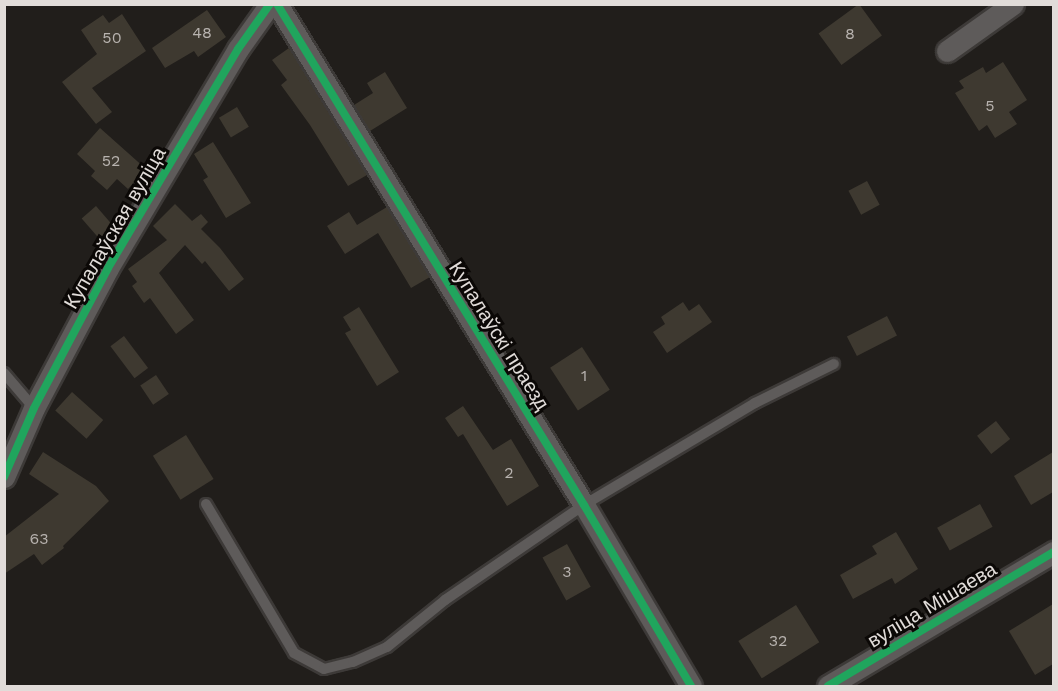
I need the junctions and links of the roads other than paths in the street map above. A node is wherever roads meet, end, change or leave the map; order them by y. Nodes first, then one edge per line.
1 (270, 4) edge
2 (277, 4) edge
3 (1013, 4) edge
4 (947, 51) dead end
5 (834, 364) dead end
6 (4, 373) edge
7 (34, 408) junction
8 (4, 477) edge
9 (206, 504) dead end
10 (584, 505) junction
11 (1053, 552) edge
12 (691, 687) edge
13 (828, 687) edge

1 - 7 street, Купалаўская вуліца
2 - 10 street, Купалаўскі праезд
3 - 4 street
5 - 10 lane
6 - 7 lane
7 - 8 street, Купалаўская вуліца
9 - 10 lane
10 - 12 street, Купалаўскі праезд
11 - 13 street, вуліца Мішаева

